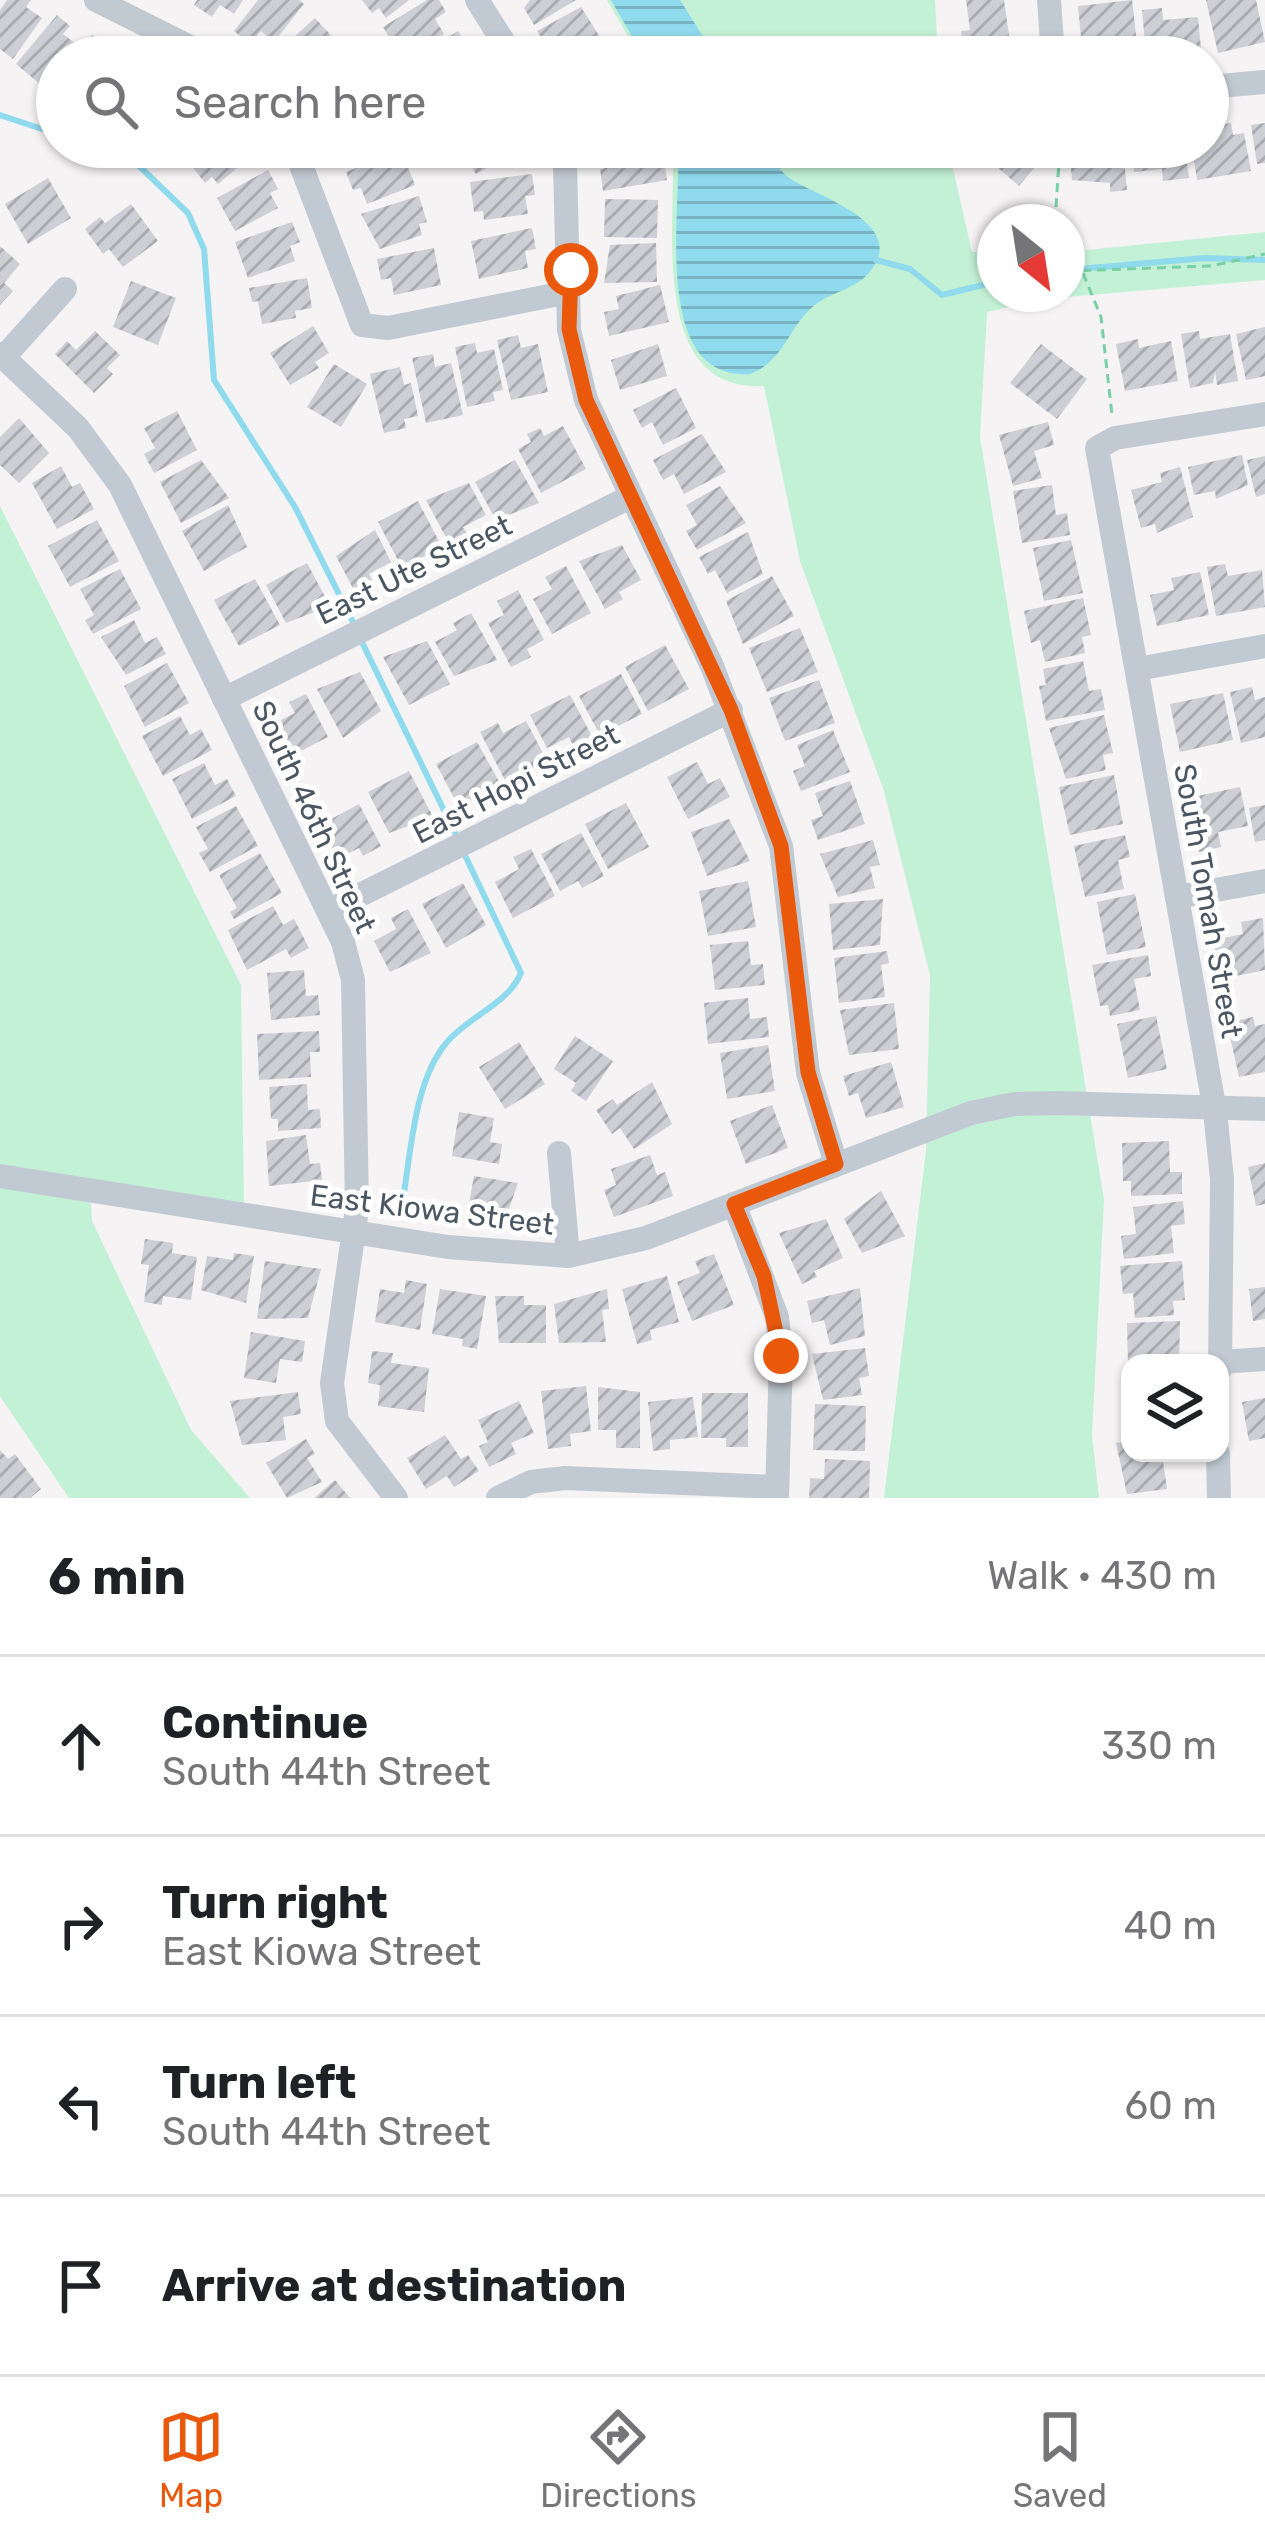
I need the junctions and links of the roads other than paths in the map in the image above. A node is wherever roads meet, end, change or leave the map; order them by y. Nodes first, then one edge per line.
1 (96, 0) edge
2 (477, 0) edge
3 (1049, 0) edge
4 (168, 36) edge
5 (499, 36) edge
6 (1052, 36) edge
7 (1265, 82) edge
8 (1229, 85) edge
9 (302, 168) edge
10 (565, 168) edge
11 (65, 289) dead end
12 (569, 292) junction
13 (2, 356) edge
14 (1265, 414) edge
15 (630, 496) junction
16 (1265, 646) edge
17 (1137, 669) junction
18 (224, 698) junction
19 (731, 710) junction
20 (1265, 880) edge
21 (1177, 897) junction
22 (328, 911) junction
23 (1265, 1109) edge
24 (1215, 1112) junction
25 (559, 1153) dead end
26 (836, 1164) junction
27 (0, 1176) edge
28 (734, 1204) junction
29 (354, 1232) junction
30 (568, 1256) junction
31 (1220, 1354) edge
32 (1265, 1359) edge
33 (1229, 1365) edge
34 (1218, 1462) edge
35 (777, 1492) edge
36 (396, 1498) edge
37 (498, 1498) edge
38 (1219, 1498) edge

1 - 4 street
2 - 5 street
3 - 6 street
7 - 8 street
9 - 12 street
10 - 12 street
11 - 13 street
12 - 15 street
13 - 18 street, South 46th Street
14 - 17 street, South Tomah Street
15 - 18 street, East Ute Street
15 - 19 street
16 - 17 street
17 - 21 street, South Tomah Street
18 - 22 street, South 46th Street
19 - 22 street, East Hopi Street
19 - 26 street
20 - 21 street
21 - 24 street, South Tomah Street
22 - 29 street, South 46th Street
23 - 24 street, East Kiowa Street
24 - 26 street, East Kiowa Street
24 - 31 street, South Tomah Street
25 - 30 street
26 - 28 street, East Kiowa Street
27 - 29 street, East Kiowa Street
28 - 30 street, East Kiowa Street
28 - 35 street
29 - 30 street, East Kiowa Street
29 - 36 street, South 46th Street
32 - 33 street
34 - 38 street
35 - 37 street

